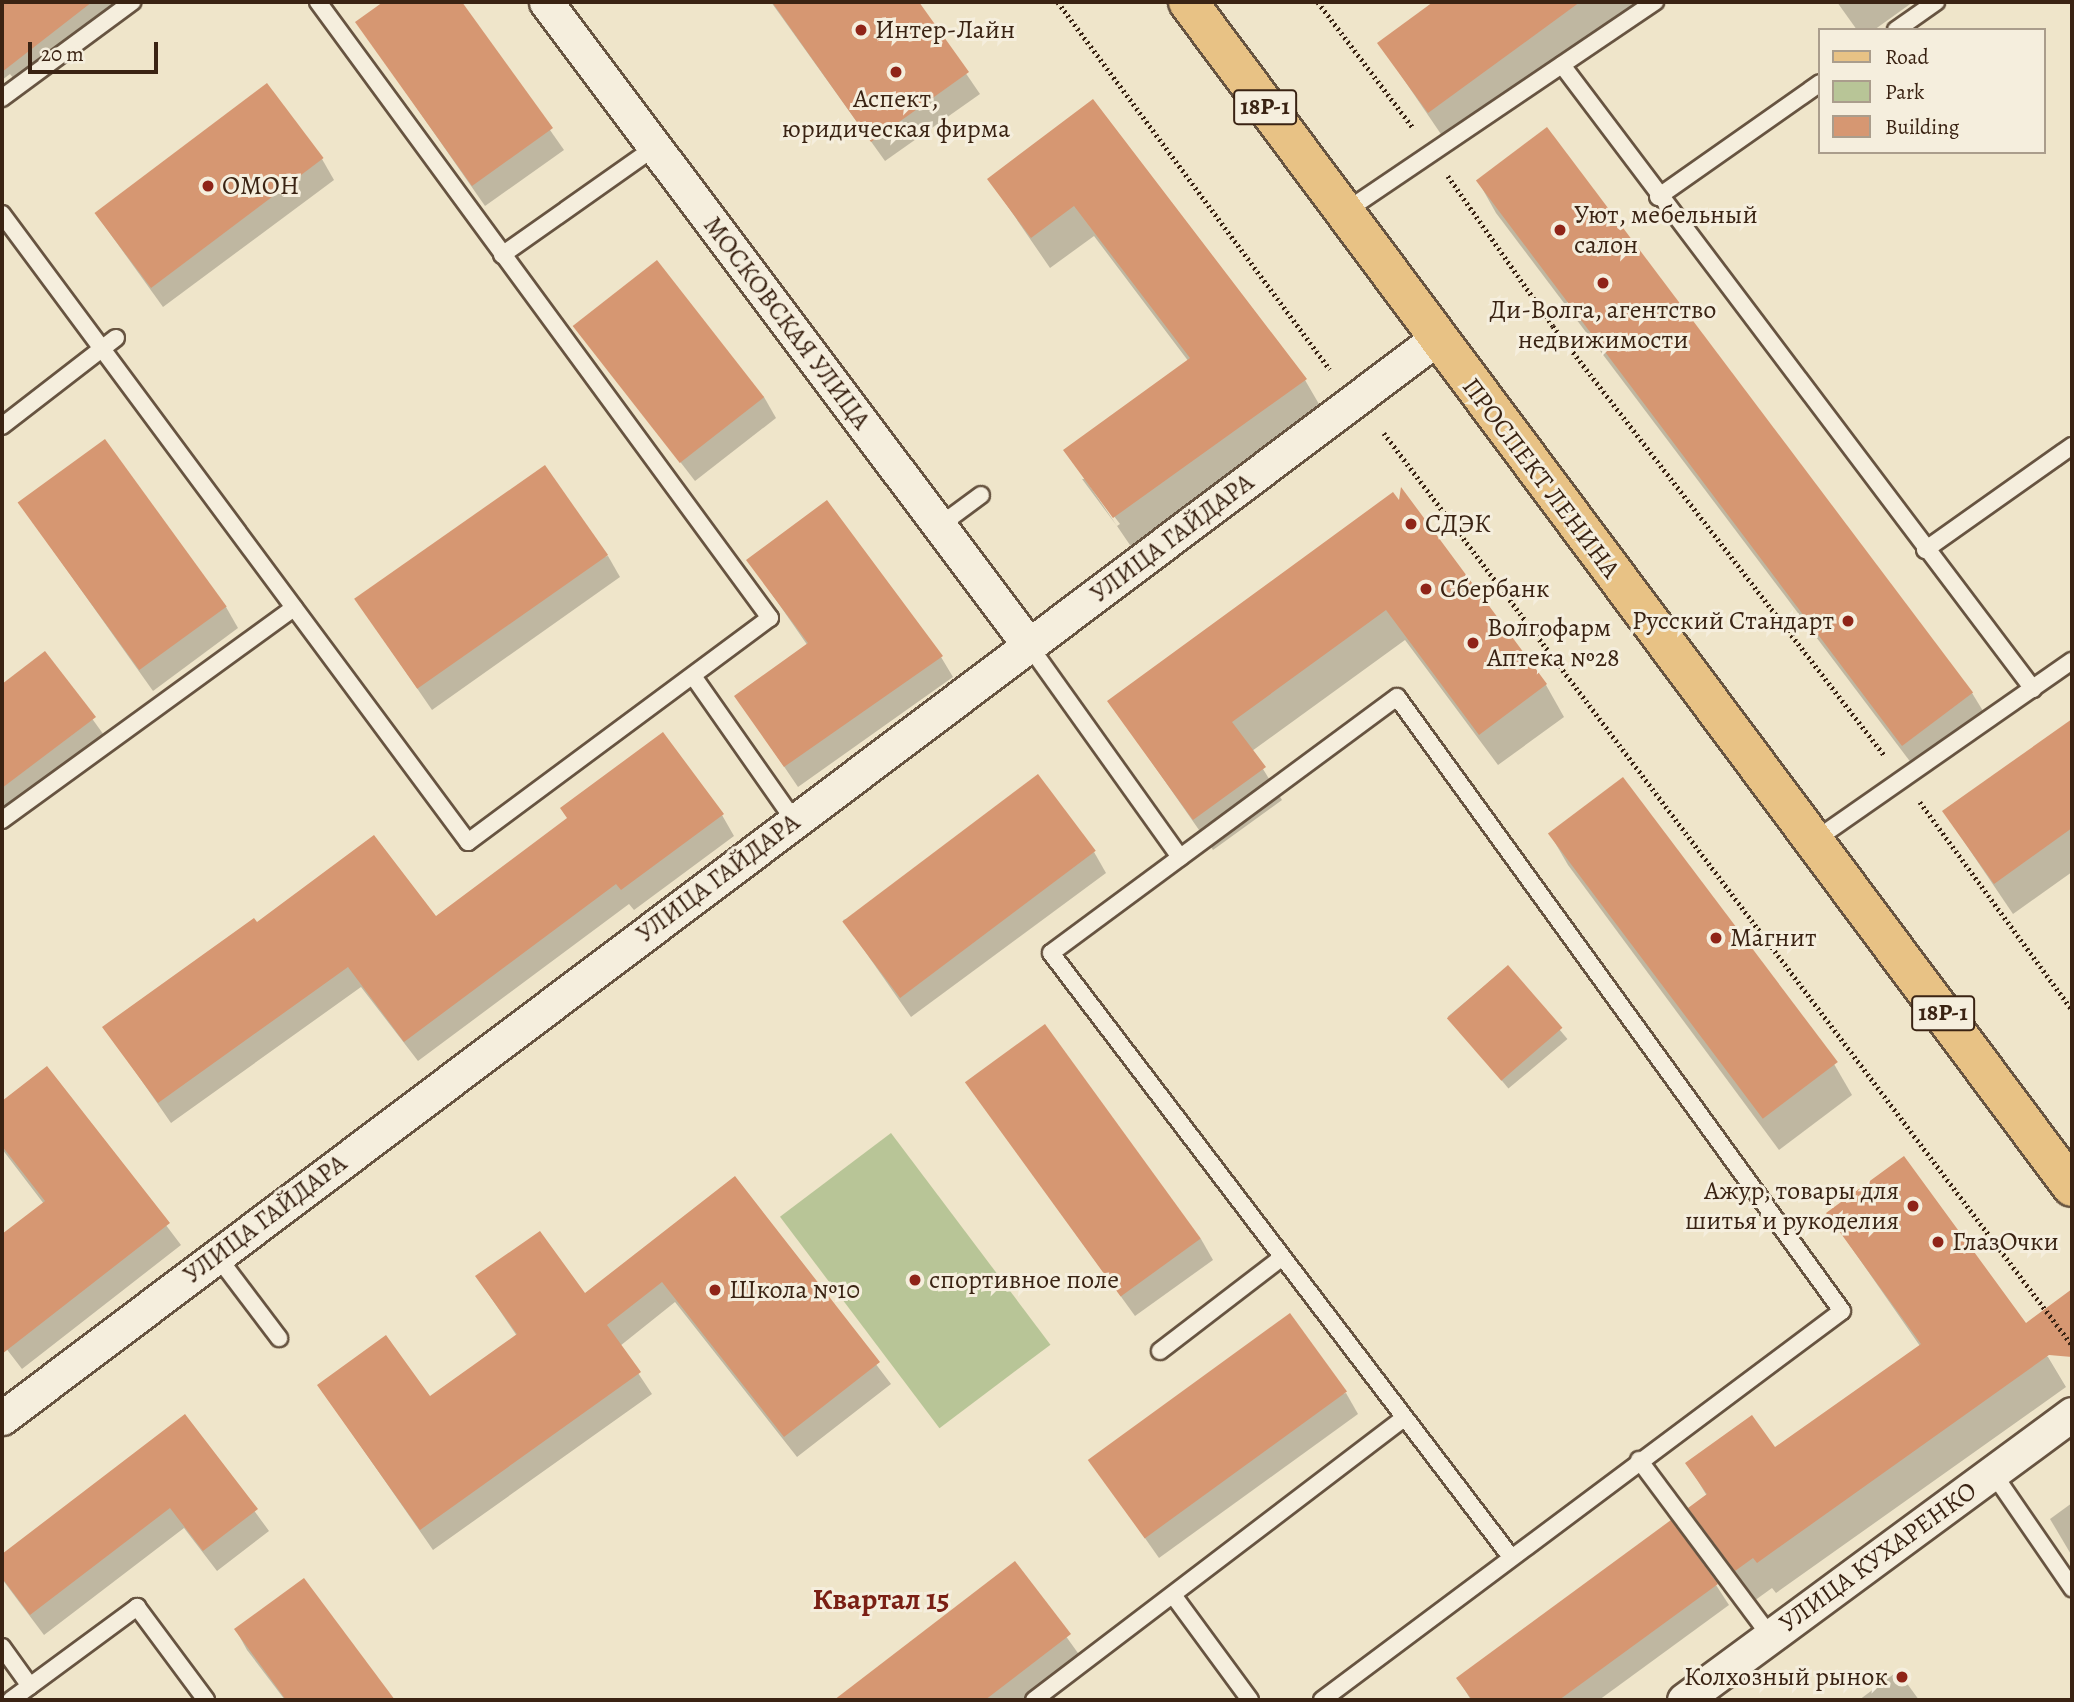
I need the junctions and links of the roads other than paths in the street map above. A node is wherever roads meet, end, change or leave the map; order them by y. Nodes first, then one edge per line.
1 (132, 2) edge
2 (318, 2) edge
3 (546, 2) edge
4 (1188, 2) edge
5 (1654, 2) edge
6 (1936, 2) edge
7 (1899, 28) edge
8 (1562, 65) junction
9 (1818, 84) edge
10 (2, 98) edge
11 (655, 146) junction
12 (1658, 197) junction
13 (1343, 213) junction
14 (2, 214) edge
15 (502, 255) junction
16 (116, 338) dead end
17 (1436, 339) junction
18 (101, 349) junction
19 (2, 426) edge
20 (2072, 446) edge
21 (981, 495) dead end
22 (939, 526) junction
23 (1925, 550) junction
24 (294, 608) junction
25 (1028, 644) junction
26 (2072, 661) edge
27 (693, 676) junction
28 (2033, 689) junction
29 (2, 820) edge
30 (794, 820) junction
31 (1815, 840) junction
32 (1180, 857) junction
33 (2072, 1186) edge
34 (217, 1256) junction
35 (1282, 1258) junction
36 (279, 1338) dead end
37 (1160, 1351) dead end
38 (2072, 1414) edge
39 (2, 1418) edge
40 (1404, 1418) junction
41 (1639, 1460) junction
42 (1993, 1473) junction
43 (1511, 1557) junction
44 (2072, 1588) edge
45 (1173, 1595) junction
46 (1770, 1636) junction
47 (2, 1647) edge
48 (30, 1686) junction
49 (11, 1700) edge
50 (206, 1700) edge
51 (1034, 1700) edge
52 (1250, 1700) edge
53 (1322, 1700) edge
54 (1684, 1700) edge

1 - 10 lane
2 - 15 lane
3 - 11 street, МОСКОВСКАЯ УЛИЦА
4 - 13 main road, ПРОСПЕКТ ЛЕНИНА / 18Р-1
5 - 8 lane
6 - 7 lane
8 - 12 lane
8 - 13 lane
9 - 12 lane
11 - 15 lane
11 - 22 street, МОСКОВСКАЯ УЛИЦА
12 - 23 lane
13 - 17 main road, ПРОСПЕКТ ЛЕНИНА / 18Р-1
14 - 18 lane
15 - 27 lane
16 - 18 lane
17 - 25 street, УЛИЦА ГАЙДАРА
17 - 31 main road, ПРОСПЕКТ ЛЕНИНА / 18Р-1
18 - 19 lane
18 - 24 lane
20 - 23 lane
21 - 22 lane
22 - 25 street, МОСКОВСКАЯ УЛИЦА
23 - 28 lane
24 - 27 lane
24 - 29 lane
25 - 30 street, УЛИЦА ГАЙДАРА
25 - 32 lane
26 - 28 lane
27 - 30 lane
28 - 31 lane
30 - 34 street, УЛИЦА ГАЙДАРА
31 - 33 main road, ПРОСПЕКТ ЛЕНИНА / 18Р-1
32 - 35 lane
32 - 41 lane
34 - 36 lane
34 - 39 street, УЛИЦА ГАЙДАРА
35 - 37 lane
35 - 40 lane
38 - 42 street, УЛИЦА КУХАРЕНКО
40 - 43 lane
40 - 45 lane
41 - 43 lane
41 - 46 lane
42 - 44 lane
42 - 46 street, УЛИЦА КУХАРЕНКО
43 - 53 lane
45 - 51 lane
45 - 52 lane
46 - 54 street, УЛИЦА КУХАРЕНКО
47 - 48 lane
48 - 49 lane
48 - 50 lane

